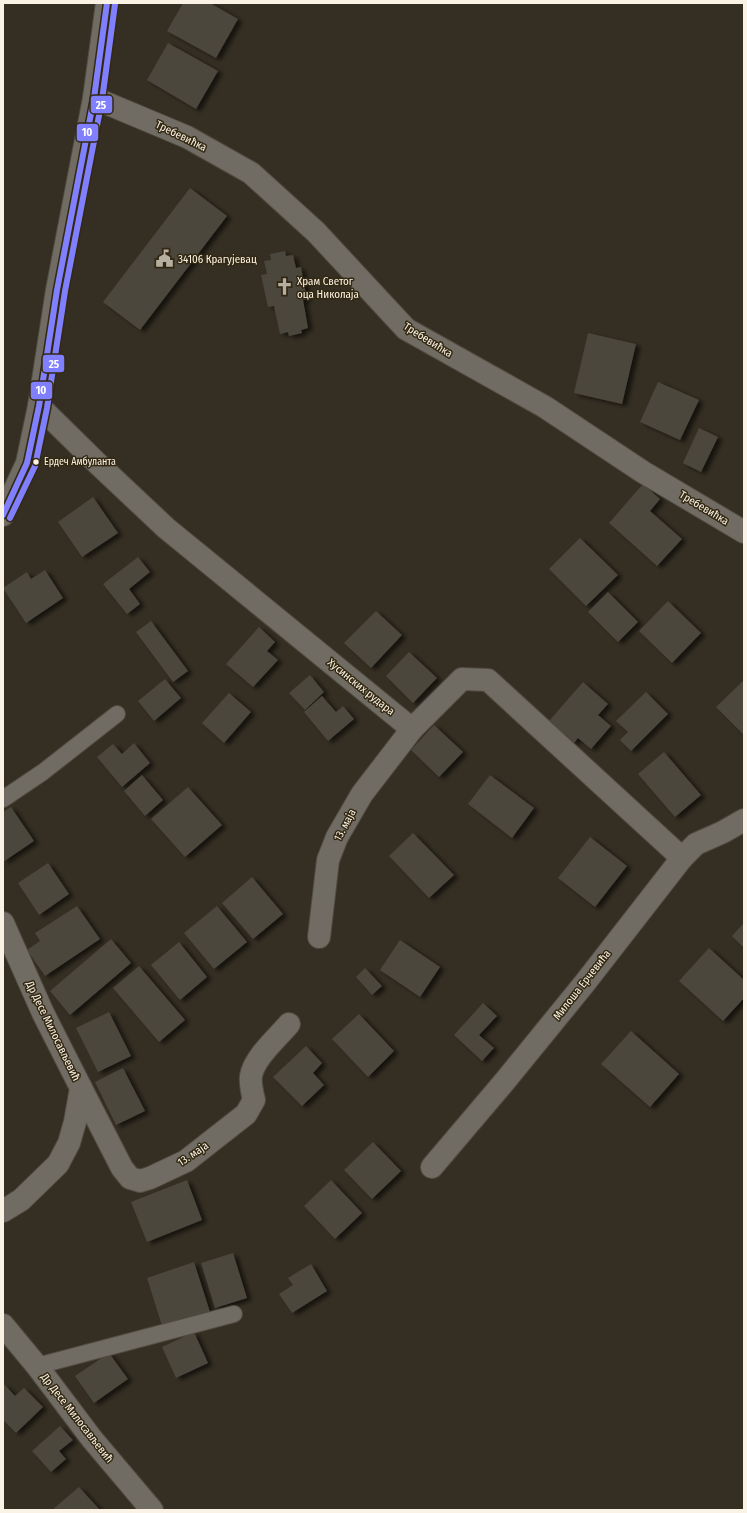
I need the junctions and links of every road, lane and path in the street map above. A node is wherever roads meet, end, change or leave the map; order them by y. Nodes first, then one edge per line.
1 (107, 3) edge
2 (94, 98) junction
3 (40, 406) junction
4 (3, 515) edge
5 (744, 532) edge
6 (117, 714) dead end
7 (412, 729) junction
8 (3, 799) edge
9 (744, 820) edge
10 (682, 858) junction
11 (3, 923) edge
12 (319, 937) dead end
13 (289, 1024) dead end
14 (81, 1088) junction
15 (432, 1167) dead end
16 (3, 1211) edge
17 (234, 1314) dead end
18 (3, 1325) edge
19 (37, 1366) junction
20 (152, 1510) edge

1 - 2 street
2 - 3 street
2 - 5 street, Требевићка
3 - 4 street
3 - 7 street, Хусинских рудара
6 - 8 lane
7 - 10 street
7 - 12 street, 13. маја
9 - 10 street, Милоша Ерчевића
10 - 15 street, Милоша Ерчевића
11 - 14 street, Др Десе Милосављевић
13 - 14 street, 13. маја
14 - 16 street, Др Десе Милосављевић
17 - 19 lane
18 - 19 street, Др Десе Милосављевић
19 - 20 street, Др Десе Милосављевић

